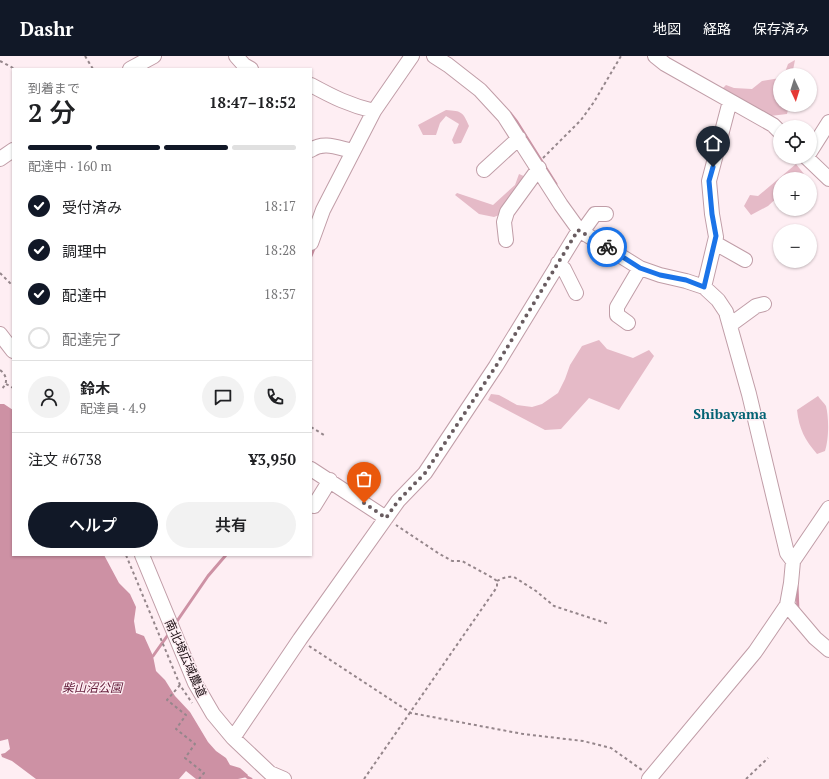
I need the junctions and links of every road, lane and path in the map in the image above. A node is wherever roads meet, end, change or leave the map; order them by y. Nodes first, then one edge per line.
1 (84, 56) edge
2 (154, 56) edge
3 (236, 56) edge
4 (412, 56) edge
5 (434, 56) edge
6 (621, 56) edge
7 (656, 56) edge
8 (0, 61) edge
9 (13, 68) edge
10 (92, 68) edge
11 (132, 68) edge
12 (249, 68) edge
13 (312, 86) edge
14 (730, 101) junction
15 (374, 111) junction
16 (829, 122) edge
17 (773, 125) edge
18 (519, 138) junction
19 (817, 141) edge
20 (312, 149) edge
21 (12, 151) edge
22 (353, 151) junction
23 (0, 159) edge
24 (815, 164) edge
25 (537, 166) junction
26 (484, 170) dead end
27 (829, 179) edge
28 (606, 214) dead end
29 (580, 231) junction
30 (312, 240) edge
31 (506, 240) dead end
32 (714, 243) junction
33 (745, 260) dead end
34 (558, 263) junction
35 (640, 268) junction
36 (0, 273) edge
37 (12, 285) edge
38 (704, 287) junction
39 (576, 293) dead end
40 (764, 304) dead end
41 (628, 323) dead end
42 (730, 325) junction
43 (0, 334) edge
44 (12, 350) edge
45 (0, 370) edge
46 (6, 384) junction
47 (12, 387) edge
48 (0, 390) edge
49 (312, 428) edge
50 (324, 435) dead end
51 (312, 470) edge
52 (330, 480) junction
53 (314, 506) dead end
54 (829, 508) edge
55 (386, 518) junction
56 (142, 556) edge
57 (792, 561) junction
58 (497, 581) junction
59 (787, 605) junction
60 (609, 624) dead end
61 (300, 639) junction
62 (829, 650) edge
63 (180, 685) dead end
64 (411, 713) junction
65 (233, 738) junction
66 (768, 758) dead end
67 (267, 776) edge
68 (650, 777) edge
69 (199, 779) edge
70 (284, 779) edge
71 (364, 779) edge
72 (746, 779) edge

1 - 10 path
2 - 11 street
3 - 12 street
4 - 15 street
5 - 18 street
6 - 25 path
7 - 14 street
8 - 9 path
13 - 15 street
14 - 17 street
14 - 32 street
15 - 22 street
16 - 19 street
18 - 25 street
18 - 26 street
20 - 22 street
21 - 23 street
22 - 30 street
24 - 27 street
25 - 29 street
25 - 31 street
28 - 29 street
29 - 34 street
29 - 35 street
32 - 33 street
32 - 38 street
34 - 39 street
34 - 55 street
35 - 38 street
35 - 41 street
36 - 37 path
38 - 42 street
40 - 42 street
42 - 57 street
43 - 44 street
45 - 46 path
46 - 47 path
46 - 48 path
49 - 50 path
51 - 52 street
52 - 53 street
52 - 55 street
54 - 57 street
55 - 58 path
55 - 61 street
56 - 65 street, 南北埼広域農道
57 - 59 street
58 - 60 path
58 - 64 path
59 - 62 street
59 - 68 street
61 - 64 path
61 - 65 street
63 - 69 path
64 - 68 path
64 - 71 path
65 - 67 street, 南北埼広域農道
66 - 72 path
67 - 70 street, 南北埼広域農道

